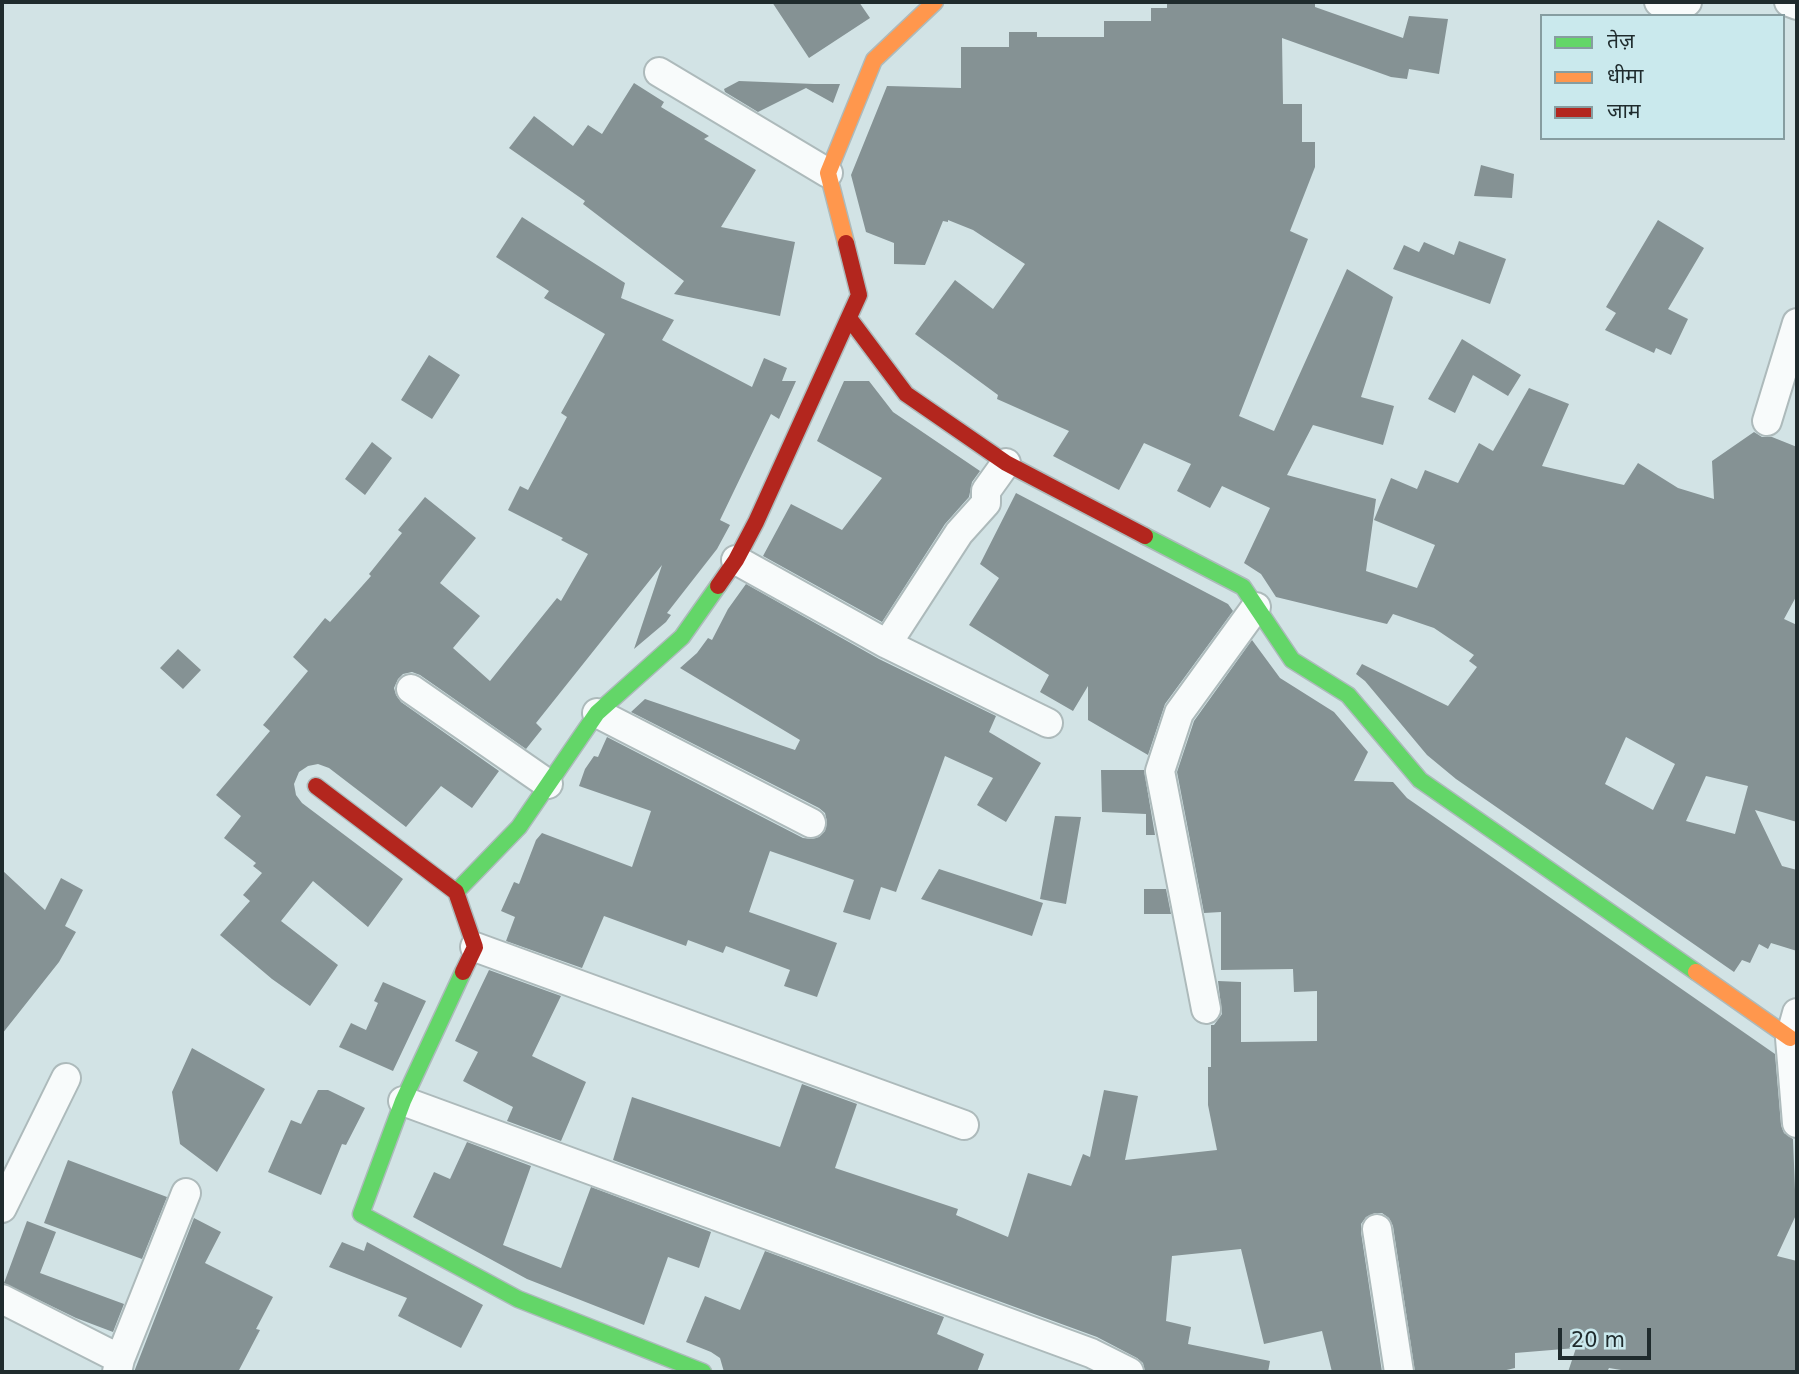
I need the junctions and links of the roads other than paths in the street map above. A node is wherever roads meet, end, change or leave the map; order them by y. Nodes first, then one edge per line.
1 (935, 2) edge
2 (1659, 2) edge
3 (1687, 2) edge
4 (1789, 2) edge
5 (1797, 5) edge
6 (659, 72) dead end
7 (828, 173) junction
8 (849, 318) junction
9 (1797, 323) edge
10 (1767, 421) dead end
11 (1006, 463) junction
12 (736, 560) junction
13 (1256, 607) junction
14 (887, 644) junction
15 (411, 689) dead end
16 (597, 713) junction
17 (1048, 723) dead end
18 (548, 784) junction
19 (316, 786) dead end
20 (811, 823) dead end
21 (456, 892) junction
22 (475, 947) junction
23 (1206, 1009) dead end
24 (1793, 1025) edge
25 (66, 1078) dead end
26 (403, 1101) junction
27 (1797, 1122) edge
28 (964, 1125) dead end
29 (186, 1193) dead end
30 (2, 1208) edge
31 (1377, 1228) dead end
32 (2, 1299) edge
33 (118, 1366) edge
34 (703, 1372) edge
35 (1129, 1372) edge
36 (1399, 1372) edge

1 - 7 street
2 - 3 street
4 - 5 street
6 - 7 street
7 - 8 street
8 - 11 street
8 - 12 street
9 - 10 street
11 - 13 street
11 - 14 street
12 - 14 street
12 - 16 street
13 - 23 street
13 - 24 street
14 - 17 street
15 - 18 street
16 - 18 street
16 - 20 street
18 - 21 street
19 - 21 street
21 - 22 street
22 - 26 street
22 - 28 street
24 - 27 street
25 - 30 street
26 - 34 street
26 - 35 street
29 - 33 street
31 - 36 street
32 - 33 street

